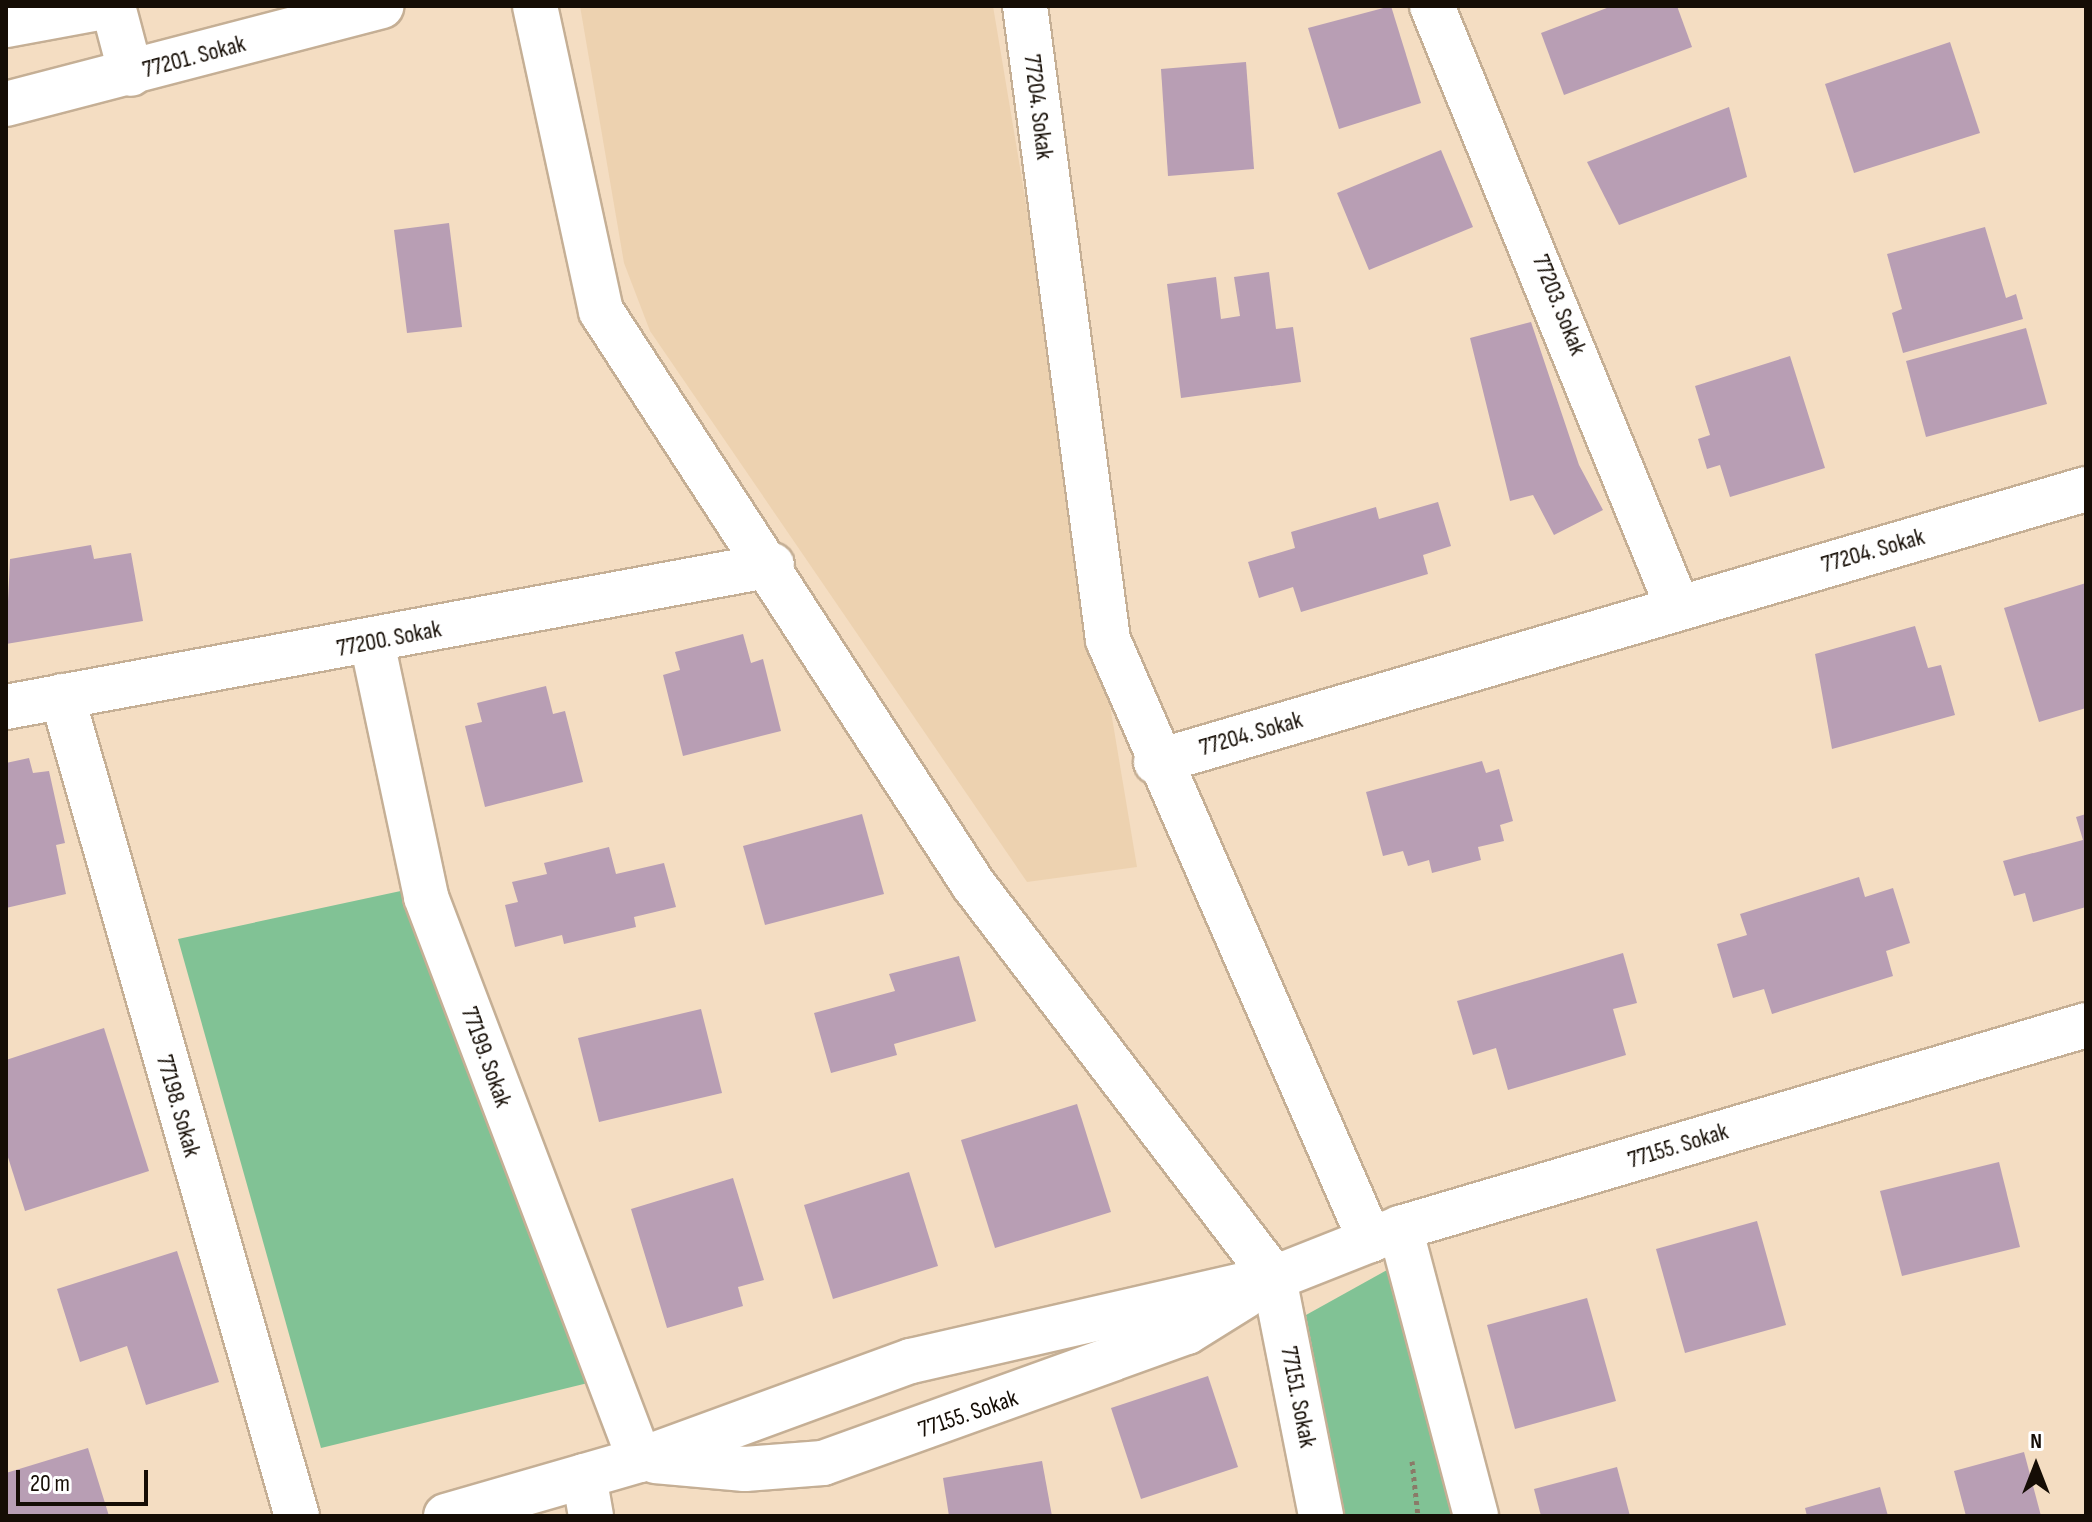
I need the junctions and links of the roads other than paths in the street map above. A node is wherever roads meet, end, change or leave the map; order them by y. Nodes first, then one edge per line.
1 (112, 6) edge
2 (381, 6) edge
3 (535, 6) edge
4 (1025, 6) edge
5 (1432, 6) edge
6 (6, 25) edge
7 (131, 74) junction
8 (6, 104) edge
9 (2086, 489) edge
10 (772, 565) junction
11 (1678, 608) junction
12 (372, 642) junction
13 (62, 696) junction
14 (6, 707) edge
15 (1156, 762) junction
16 (2086, 1025) edge
17 (1385, 1234) junction
18 (1274, 1278) junction
19 (640, 1460) junction
20 (588, 1496) edge
21 (297, 1516) edge
22 (446, 1516) edge
23 (1321, 1516) edge
24 (1476, 1516) edge

1 - 6 street
1 - 7 street
2 - 7 street, 77201. Sokak
3 - 10 street
4 - 15 street, 77204. Sokak
5 - 11 street, 77203. Sokak
7 - 8 street, 77201. Sokak
9 - 11 street, 77204. Sokak
10 - 12 street, 77200. Sokak
10 - 18 street
11 - 15 street, 77204. Sokak
12 - 13 street, 77200. Sokak
12 - 19 street, 77199. Sokak
13 - 14 street, 77200. Sokak
13 - 21 street, 77198. Sokak
15 - 17 street
16 - 17 street, 77155. Sokak
17 - 18 street, 77155. Sokak
17 - 24 street
18 - 19 street, 77155. Sokak
18 - 19 street, 77155. Sokak
18 - 23 street, 77151. Sokak
19 - 20 street, 77155. Sokak
20 - 22 street, 77155. Sokak

